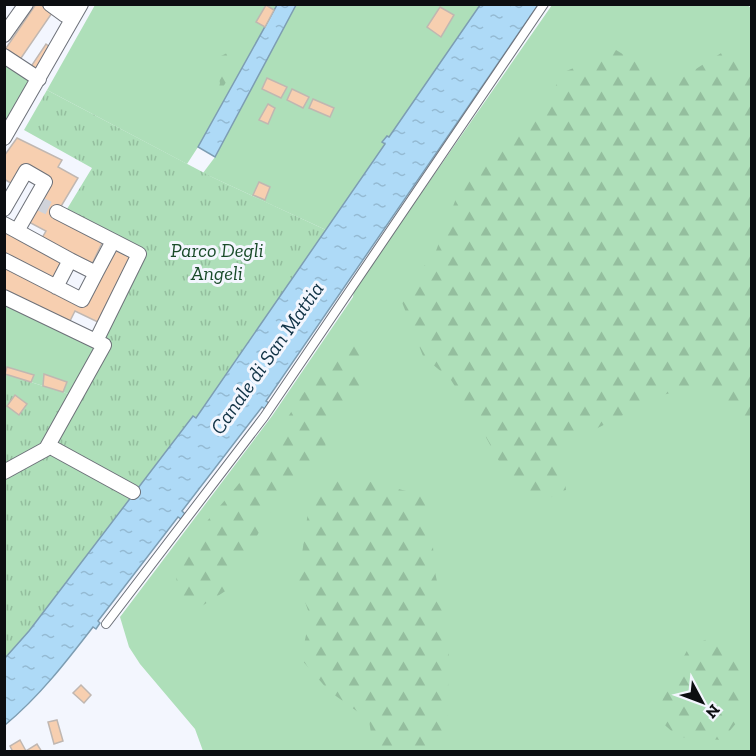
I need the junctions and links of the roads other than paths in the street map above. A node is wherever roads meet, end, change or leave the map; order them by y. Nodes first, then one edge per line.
1 (26, 4) edge
2 (50, 4) edge
3 (72, 4) edge
4 (81, 4) edge
5 (544, 4) edge
6 (4, 35) edge
7 (4, 56) edge
8 (39, 79) junction
9 (4, 138) edge
10 (10, 188) edge
11 (35, 201) junction
12 (4, 208) edge
13 (57, 212) tunnel mouth
14 (11, 227) edge
15 (113, 241) junction
16 (4, 260) edge
17 (70, 260) junction
18 (96, 273) junction
19 (56, 287) junction
20 (4, 297) edge
21 (100, 343) junction
22 (49, 446) junction
23 (4, 472) edge
24 (132, 492) dead end
25 (106, 624) dead end

1 - 6 street
2 - 3 street
4 - 8 street
5 - 25 lane
7 - 8 street
8 - 9 street
10 - 11 street
10 - 11 street
10 - 12 street
11 - 14 street
13 - 15 street
14 - 17 street
15 - 18 street
15 - 21 street
16 - 19 street
17 - 18 street
17 - 19 street
18 - 19 street
20 - 21 street
21 - 22 street
22 - 23 street
22 - 24 street

